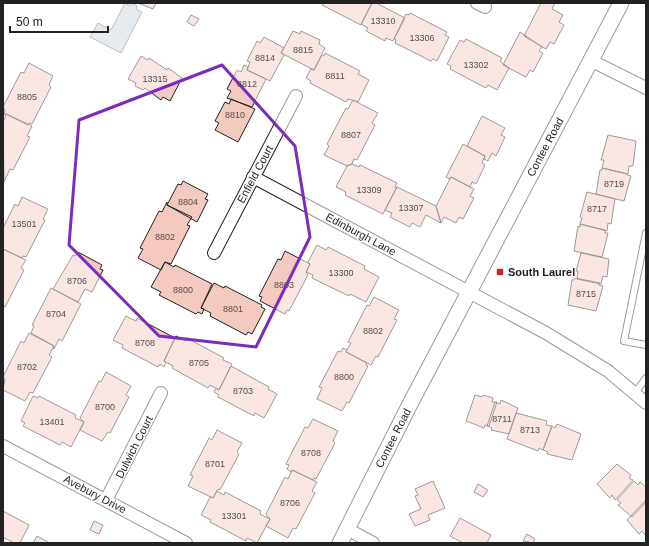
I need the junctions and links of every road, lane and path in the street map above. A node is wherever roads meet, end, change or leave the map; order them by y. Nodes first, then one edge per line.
1 (621, 3) edge
2 (590, 60) junction
3 (646, 88) edge
4 (296, 96) dead end
5 (253, 177) junction
6 (646, 233) edge
7 (214, 253) dead end
8 (469, 292) junction
9 (646, 345) edge
10 (646, 378) edge
11 (161, 393) dead end
12 (635, 393) junction
13 (646, 403) edge
14 (3, 446) edge
15 (106, 500) junction
16 (348, 528) junction
17 (186, 543) edge
18 (340, 543) edge
19 (373, 543) edge

1 - 2 street, Contee Road
2 - 3 street
2 - 8 street, Contee Road
4 - 5 street, Enfield Court
5 - 7 street, Enfield Court
5 - 8 street, Edinburgh Lane
6 - 9 lane
8 - 12 street
8 - 16 street, Contee Road
10 - 12 lane
11 - 15 street, Dulwich Court
12 - 13 street
14 - 15 street, Avebury Drive
15 - 17 street, Avebury Drive
16 - 18 street, Contee Road
16 - 19 street

